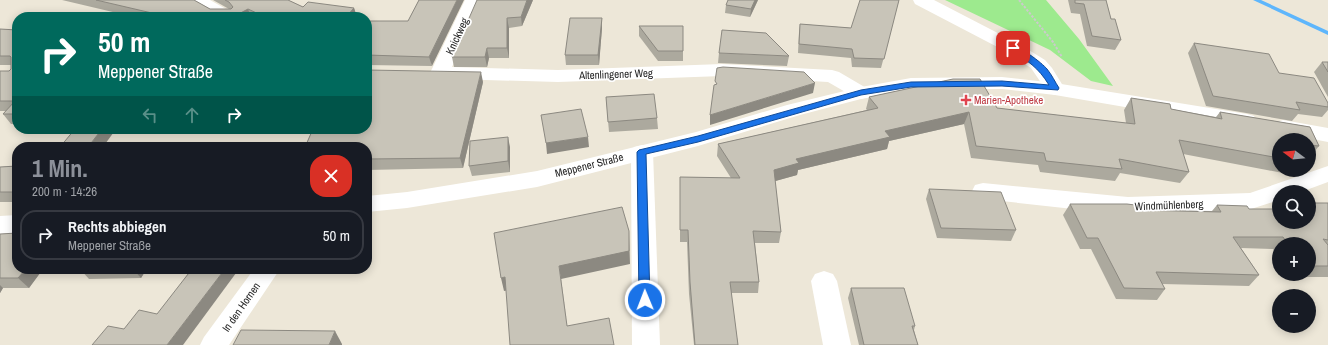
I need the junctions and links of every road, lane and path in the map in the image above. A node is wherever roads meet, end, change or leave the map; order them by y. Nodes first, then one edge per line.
1 (198, 0) edge
2 (473, 0) edge
3 (921, 0) edge
4 (1019, 0) edge
5 (218, 12) edge
6 (433, 73) joint
7 (1055, 88) junction
8 (861, 93) junction
9 (1328, 135) edge
10 (642, 152) junction
11 (1328, 174) edge
12 (983, 191) edge
13 (372, 204) edge
14 (12, 224) edge
15 (0, 225) edge
16 (264, 274) edge
17 (824, 281) dead end
18 (214, 345) edge
19 (646, 345) edge
20 (837, 345) edge

1 - 5 street
2 - 6 street, Knickweg
3 - 7 street
4 - 7 path
6 - 8 street, Altenlingener Weg
7 - 8 street, Meppener Straße
7 - 9 street, Meppener Straße
8 - 10 street, Meppener Straße
10 - 13 street, Meppener Straße
10 - 19 street
11 - 12 street, Windmühlenberg
14 - 15 street
16 - 18 street, In den Hornen
17 - 20 street

